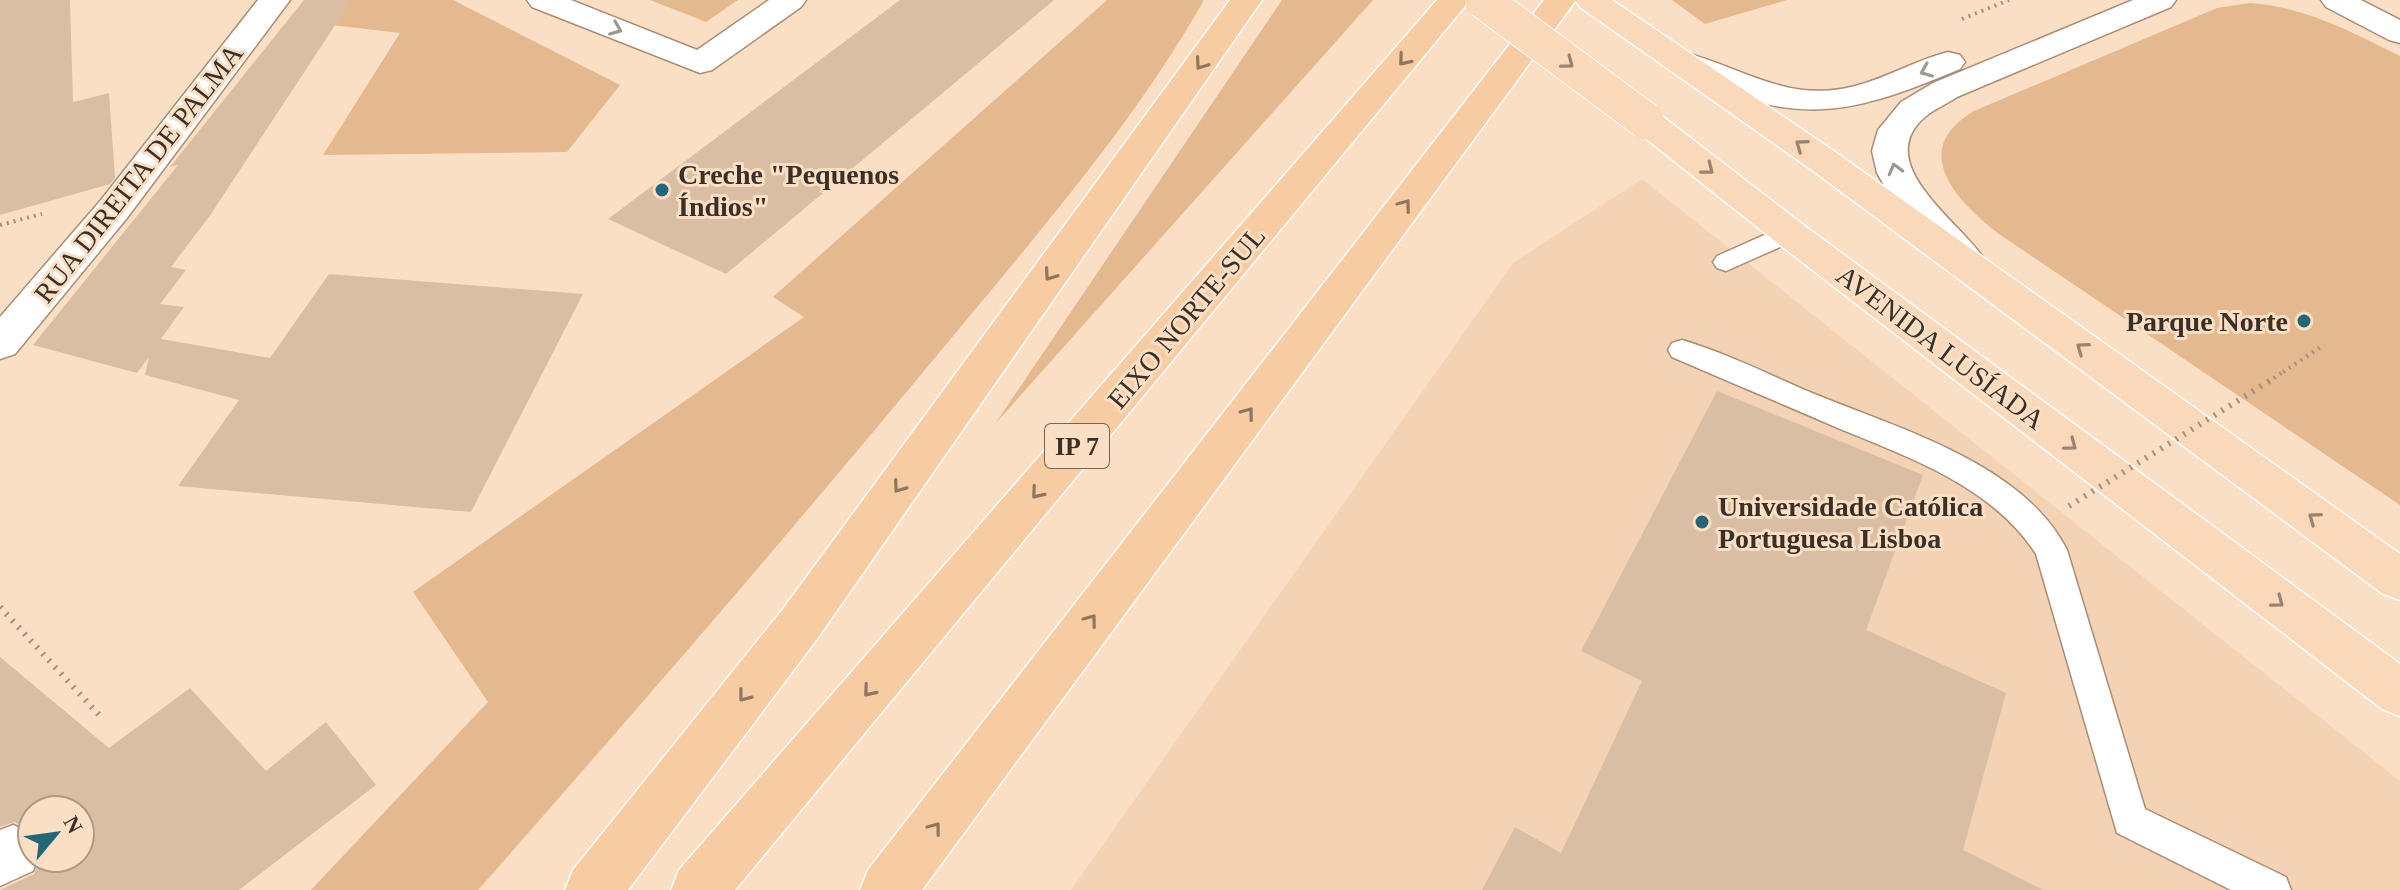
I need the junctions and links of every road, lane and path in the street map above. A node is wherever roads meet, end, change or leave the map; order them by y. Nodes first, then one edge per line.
1 (274, 0) edge
2 (543, 0) edge
3 (790, 0) edge
4 (1246, 0) edge
5 (1454, 0) edge
6 (1483, 0) edge
7 (1560, 0) edge
8 (1591, 0) edge
9 (2102, 0) edge
10 (2160, 0) edge
11 (2337, 0) edge
12 (2388, 0) edge
13 (2400, 10) edge
14 (2400, 33) edge
15 (1682, 62) junction
16 (1789, 233) junction
17 (1726, 262) dead end
18 (1978, 272) junction
19 (7, 326) edge
20 (2324, 345) dead end
21 (1682, 350) dead end
22 (2219, 399) dead end
23 (2232, 408) dead end
24 (2069, 506) dead end
25 (2400, 580) edge
26 (0, 607) edge
27 (2400, 693) edge
28 (100, 716) dead end
29 (593, 890) edge
30 (699, 890) edge
31 (888, 890) edge
32 (2272, 890) edge

1 - 19 street, RUA DIREITA DE PALMA
2 -> 3 street
4 -> 29 highway
5 -> 30 highway, EIXO NORTE-SUL / IP 7
6 -> 16 main road, AVENIDA LUSÍADA, bridge
31 -> 7 highway
8 - 15 main road
9 -> 15 street
18 -> 10 street
11 - 14 street
12 - 13 street
18 -> 15 main road
16 - 17 lane
16 -> 27 main road, AVENIDA LUSÍADA
25 -> 18 main road
20 - 24 path, bridge
21 - 32 lane
22 - 23 path
26 - 28 path

